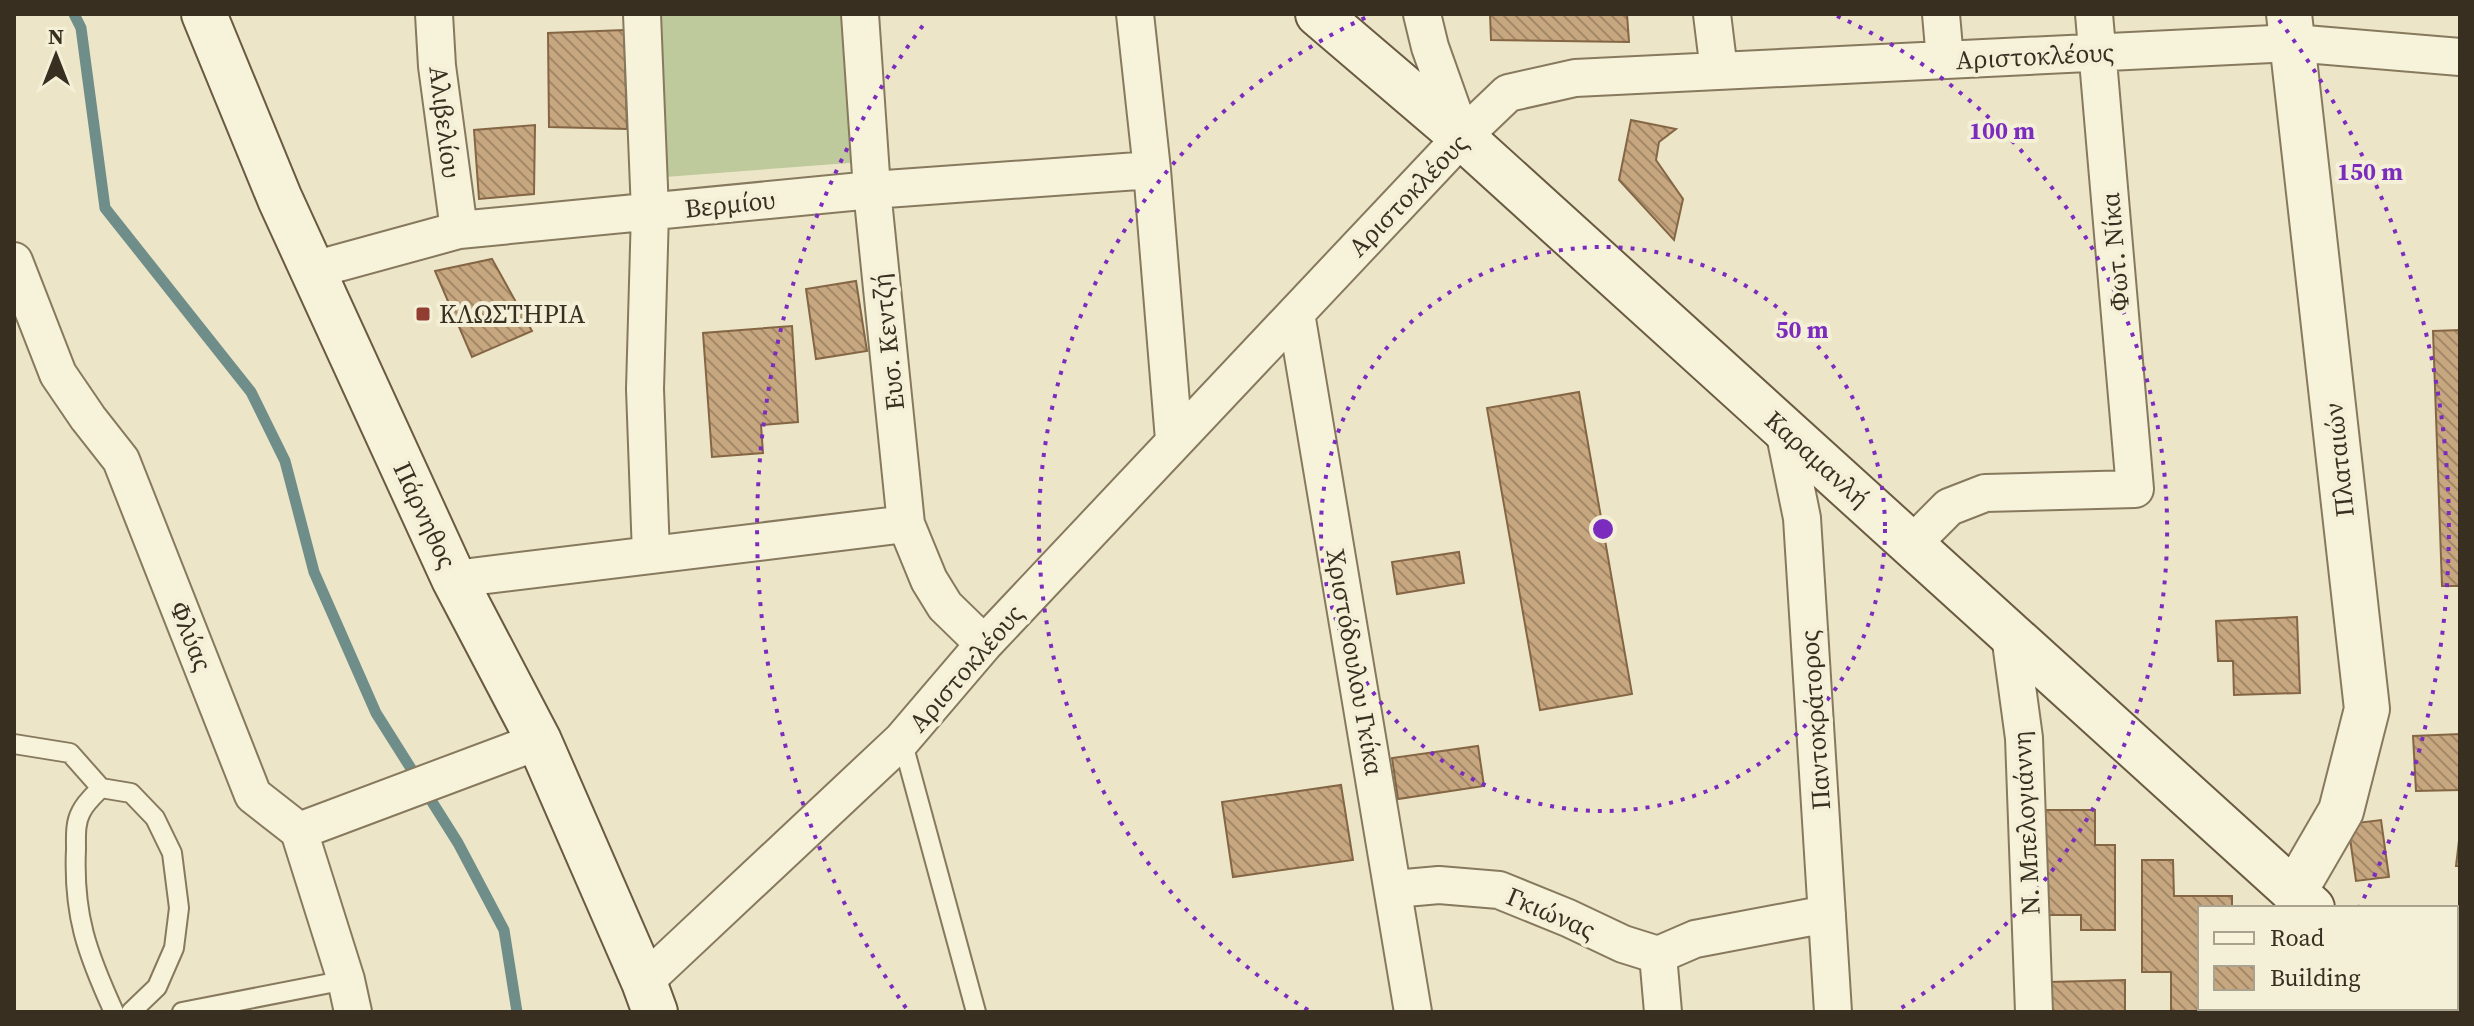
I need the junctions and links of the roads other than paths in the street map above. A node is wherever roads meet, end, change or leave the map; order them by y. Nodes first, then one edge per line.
1 (204, 14) edge
2 (434, 14) edge
3 (642, 14) edge
4 (860, 14) edge
5 (1135, 14) edge
6 (1318, 14) edge
7 (1422, 14) edge
8 (1712, 14) edge
9 (1941, 14) edge
10 (2094, 14) edge
11 (2291, 29) edge
12 (2098, 53) junction
13 (2460, 57) edge
14 (1945, 60) junction
15 (1719, 71) junction
16 (1462, 137) junction
17 (1152, 170) junction
18 (872, 190) junction
19 (650, 212) junction
20 (459, 230) junction
21 (14, 261) edge
22 (313, 270) junction
23 (1296, 313) junction
24 (1784, 430) junction
25 (1174, 440) junction
26 (906, 524) junction
27 (1911, 545) junction
28 (651, 555) junction
29 (454, 579) junction
30 (2010, 635) junction
31 (984, 644) junction
32 (902, 740) junction
33 (539, 741) junction
34 (14, 744) edge
35 (101, 788) junction
36 (299, 831) junction
37 (1394, 889) junction
38 (2296, 903) edge
39 (1827, 914) junction
40 (1658, 955) junction
41 (350, 996) edge
42 (649, 997) edge
43 (114, 1012) edge
44 (131, 1012) edge
45 (182, 1012) edge
46 (976, 1012) edge
47 (1413, 1012) edge
48 (1663, 1012) edge
49 (1833, 1012) edge
50 (2034, 1012) edge

1 - 22 main road, Πάρνηθος
2 - 20 street, Αλιβελίου
3 - 19 street
4 - 18 street, Ευσ. Κεντζή
5 - 17 street
6 - 16 main road, Καραμανλή
7 - 16 street
8 - 15 street
9 - 14 street
10 - 12 street, Φωτ. Νίκα
11 - 12 street, Αριστοκλέους
11 - 13 street, Αριστοκλέους
11 - 38 main road, Πλαταιών
12 - 14 street, Αριστοκλέους
12 - 27 street, Φωτ. Νίκα
14 - 15 street, Αριστοκλέους
15 - 16 street, Αριστοκλέους
16 - 23 street, Αριστοκλέους
16 - 24 main road, Καραμανλή
17 - 18 street, Βερμίου
17 - 25 street
18 - 19 street, Βερμίου
18 - 26 street, Ευσ. Κεντζή
19 - 20 street, Βερμίου
19 - 28 street
20 - 22 street, Βερμίου
21 - 36 street, Φλύας
22 - 29 main road, Πάρνηθος
23 - 25 street, Αριστοκλέους
23 - 37 street, Χριστόδουλου Γκίκα
24 - 27 main road, Καραμανλή
24 - 39 street, Παντοκράτορος
25 - 31 street, Αριστοκλέους
26 - 28 street
26 - 31 street, Ευσ. Κεντζή
27 - 30 main road, Καραμανλή
28 - 29 street
29 - 33 main road, Πάρνηθος
30 - 38 main road, Καραμανλή
30 - 50 street, Ν. Μπελογιάννη
31 - 32 street, Αριστοκλέους
32 - 42 street, Αριστοκλέους
32 - 46 lane
33 - 36 street
33 - 42 main road, Πάρνηθος
34 - 35 lane
35 - 43 lane
35 - 44 lane
36 - 41 street
37 - 40 street, Γκιώνας
37 - 47 street, Χριστόδουλου Γκίκα
39 - 40 street
39 - 49 street, Παντοκράτορος
40 - 48 street
41 - 45 lane

